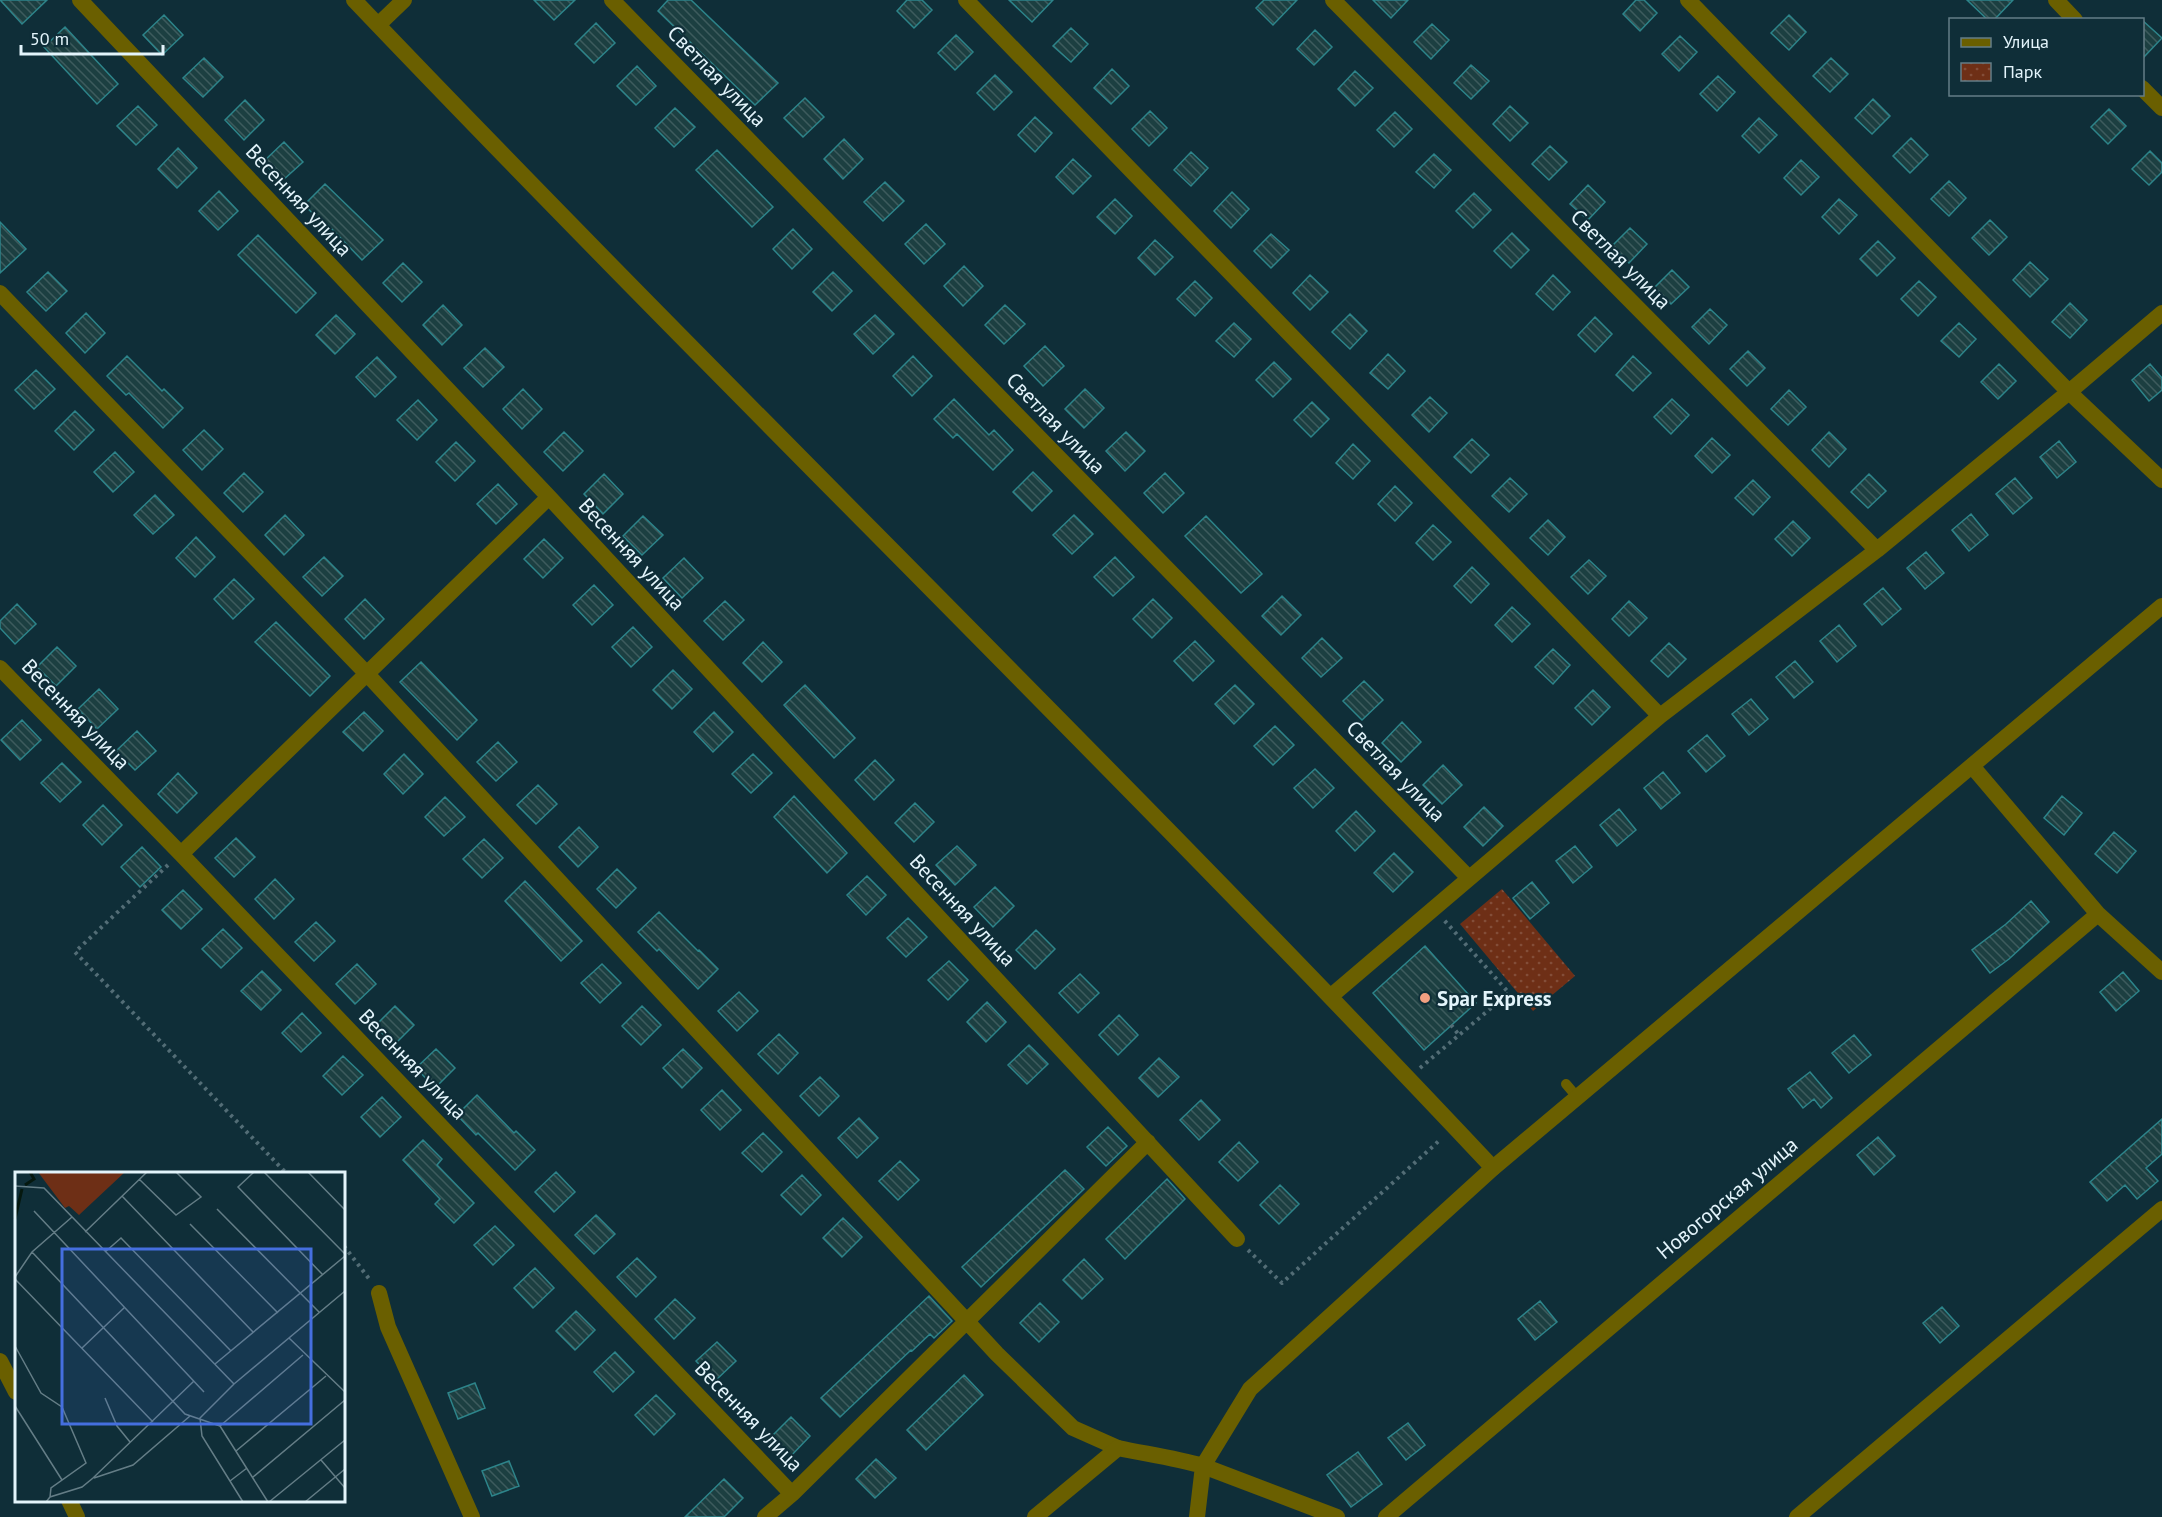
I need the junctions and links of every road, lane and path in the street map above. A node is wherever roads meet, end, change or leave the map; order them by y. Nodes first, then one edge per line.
1 (80, 0) edge
2 (354, 0) edge
3 (404, 0) edge
4 (612, 0) edge
5 (966, 0) edge
6 (1333, 0) edge
7 (1688, 0) edge
8 (2056, 0) edge
9 (2073, 18) edge
10 (378, 25) junction
11 (2144, 90) edge
12 (2162, 108) edge
13 (0, 292) edge
14 (2162, 313) edge
15 (2069, 392) junction
16 (2162, 480) edge
17 (549, 497) junction
18 (1877, 550) junction
19 (2160, 610) edge
20 (0, 668) edge
21 (368, 675) junction
22 (1660, 716) junction
23 (1972, 765) junction
24 (181, 854) junction
25 (1469, 878) junction
26 (1434, 908) junction
27 (2098, 914) junction
28 (2162, 972) edge
29 (1331, 996) junction
30 (1451, 1025) dead end
31 (1459, 1035) junction
32 (1408, 1078) junction
33 (1455, 1127) junction
34 (1148, 1142) junction
35 (1493, 1168) junction
36 (286, 1172) edge
37 (2162, 1209) edge
38 (1237, 1239) joint
39 (345, 1247) edge
40 (379, 1293) joint
41 (966, 1320) junction
42 (2, 1366) edge
43 (15, 1390) edge
44 (1118, 1448) junction
45 (1203, 1466) junction
46 (792, 1494) junction
47 (70, 1502) edge
48 (76, 1517) edge
49 (472, 1517) edge
50 (765, 1517) edge
51 (1035, 1517) edge
52 (1197, 1517) edge
53 (1337, 1517) edge
54 (1386, 1517) edge
55 (1797, 1517) edge

1 - 17 street, Весенняя улица
2 - 10 street
3 - 10 street
4 - 25 street, Светлая улица
5 - 22 street
6 - 18 street, Светлая улица
7 - 15 street
8 - 9 street
10 - 29 street
11 - 12 street
13 - 21 street
14 - 15 street
15 - 16 street
15 - 18 street
17 - 21 street
17 - 34 street, Весенняя улица
18 - 22 street
19 - 23 street
20 - 24 street, Весенняя улица
21 - 24 street
21 - 41 street
22 - 25 street
23 - 27 street
23 - 35 street
24 - 36 path
24 - 46 street, Весенняя улица
25 - 26 street
26 - 29 street
26 - 31 path
27 - 28 street
27 - 54 street, Новогорская улица
29 - 32 street
30 - 31 path
31 - 32 path
32 - 33 street
33 - 35 street
33 - 38 path
34 - 38 street, Весенняя улица
34 - 41 street, Весенняя улица
35 - 45 street
37 - 55 street
39 - 40 path
40 - 49 street
41 - 44 street
41 - 46 street, Весенняя улица
42 - 43 street
44 - 45 street
44 - 51 street
45 - 52 street
45 - 53 street
46 - 50 street, Весенняя улица
47 - 48 street

